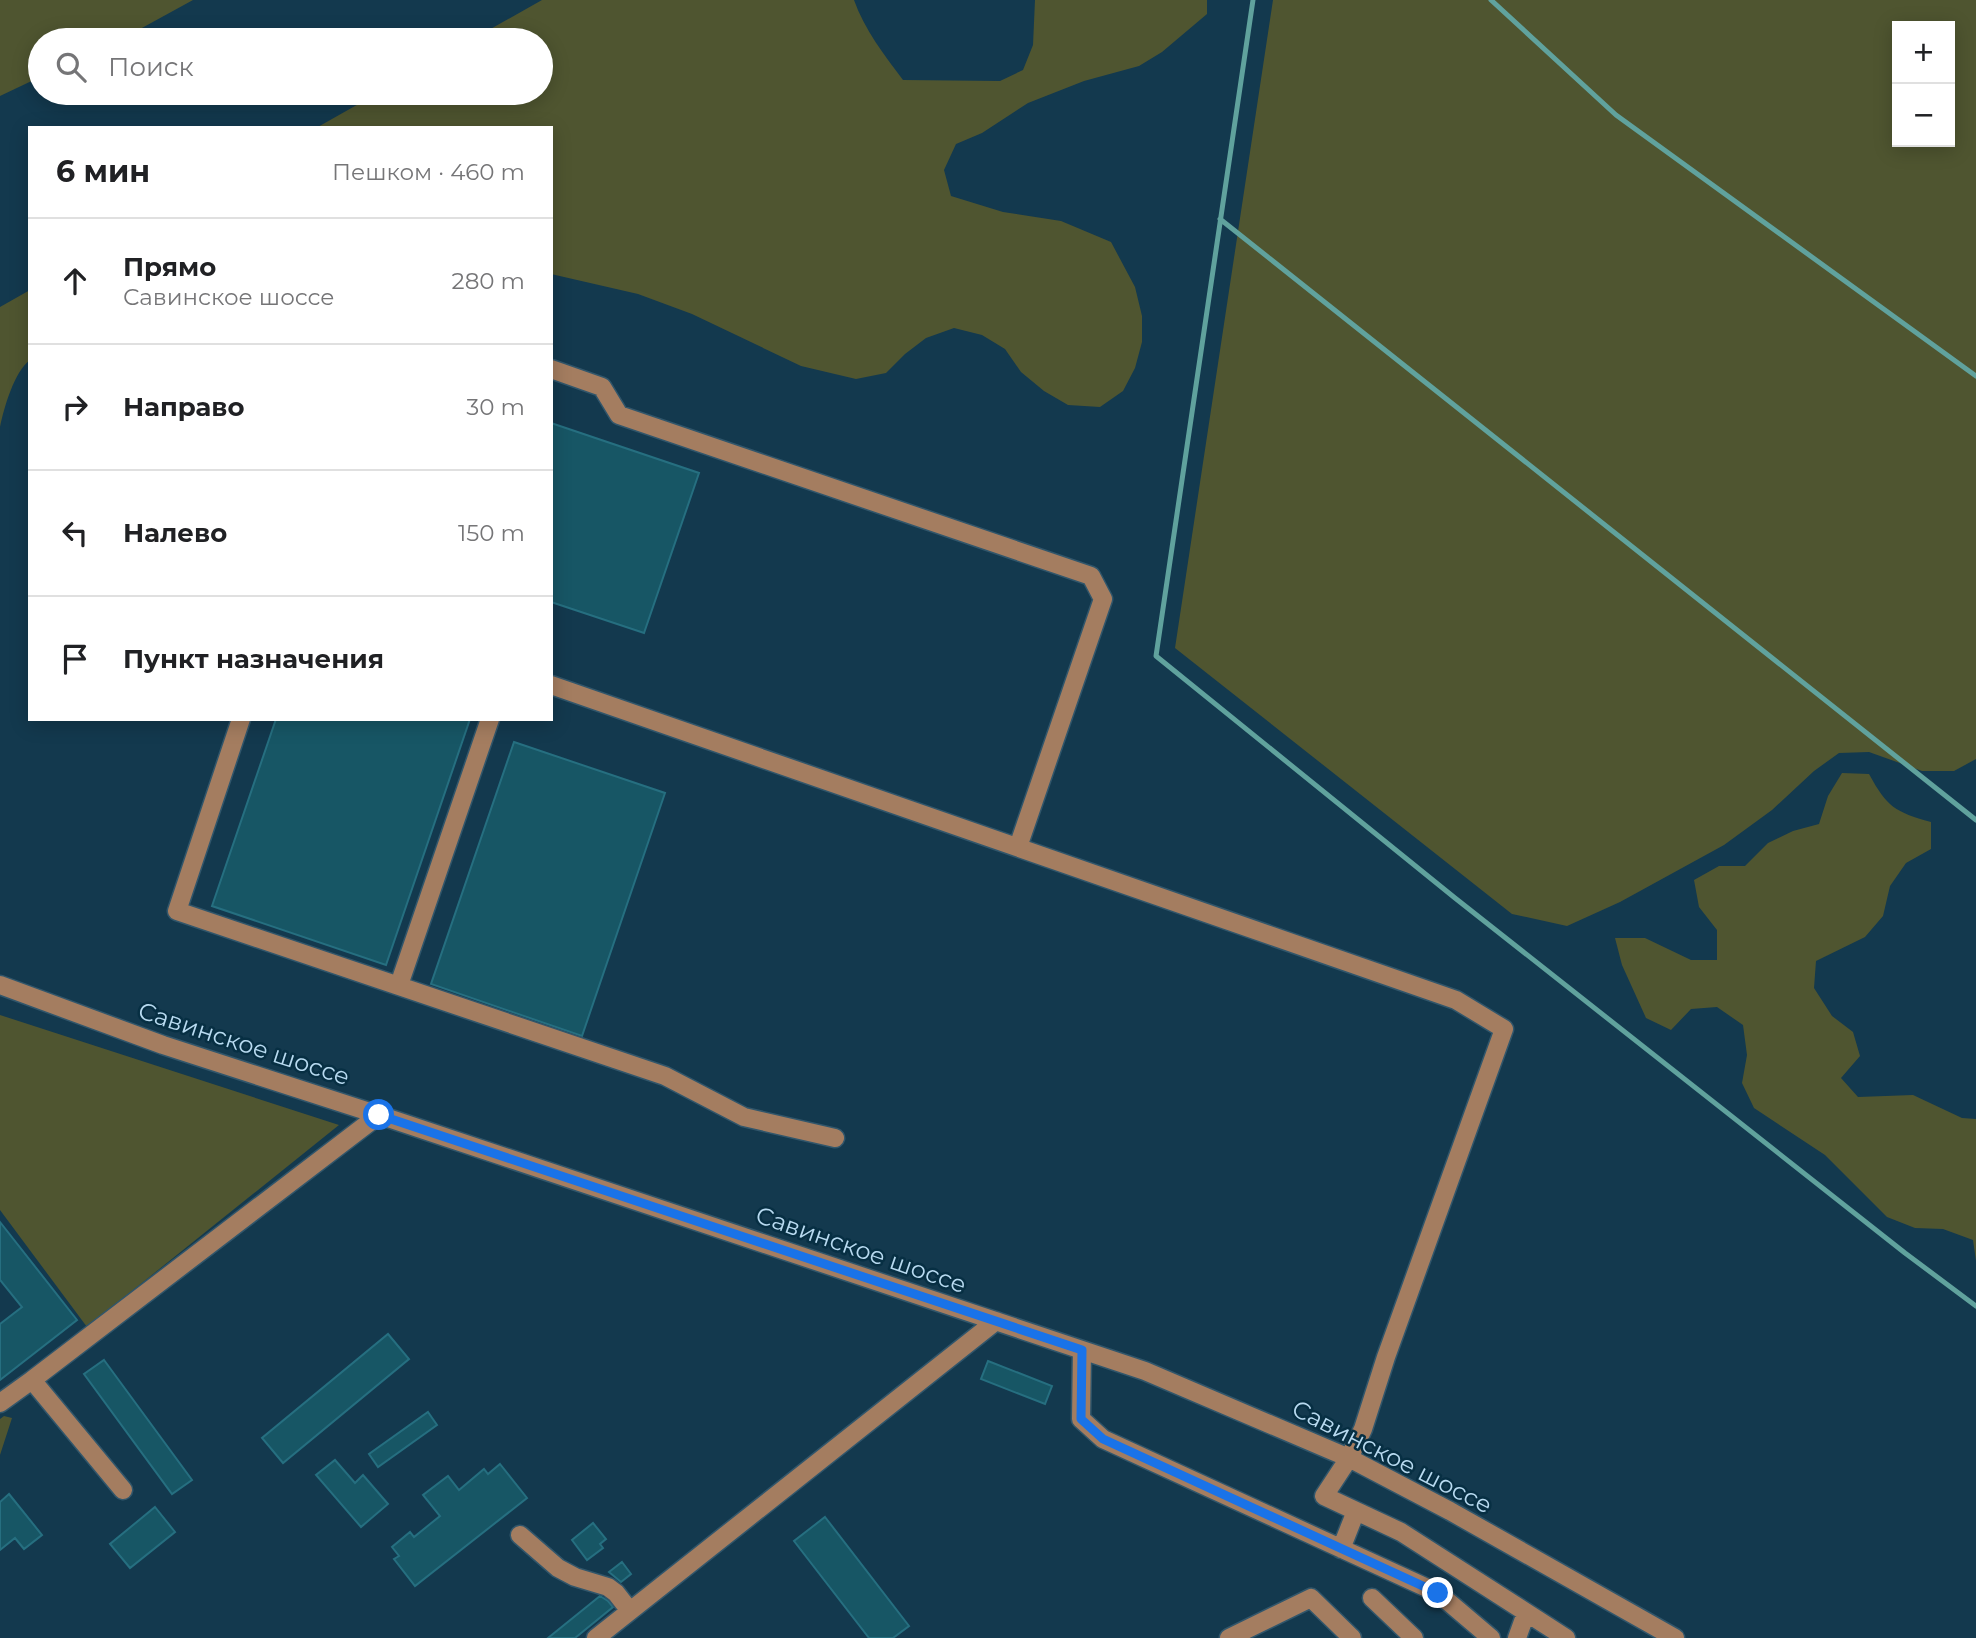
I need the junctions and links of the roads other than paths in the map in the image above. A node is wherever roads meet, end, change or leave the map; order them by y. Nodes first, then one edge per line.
1 (553, 370) edge
2 (553, 686) edge
3 (240, 721) edge
4 (489, 721) edge
5 (1018, 847) junction
6 (0, 985) edge
7 (399, 985) junction
8 (379, 1115) junction
9 (835, 1138) dead end
10 (996, 1321) junction
11 (1082, 1350) junction
12 (32, 1380) junction
13 (0, 1403) edge
14 (1349, 1458) junction
15 (122, 1490) dead end
16 (1356, 1511) junction
17 (520, 1535) dead end
18 (1341, 1549) junction
19 (1372, 1598) dead end
20 (630, 1611) junction
21 (1526, 1613) junction
22 (596, 1638) edge
23 (1229, 1638) edge
24 (1352, 1638) edge
25 (1414, 1638) edge
26 (1491, 1638) edge
27 (1517, 1638) edge
28 (1566, 1638) edge
29 (1675, 1638) edge

1 - 5 street
2 - 5 street
3 - 7 street
4 - 7 street
5 - 14 street
6 - 8 street, Савинское шоссе
7 - 9 street
8 - 10 street, Савинское шоссе
8 - 12 street
10 - 11 street, Савинское шоссе
10 - 20 street
11 - 14 street, Савинское шоссе
11 - 18 street
12 - 13 street
12 - 15 street
14 - 16 street
14 - 29 street, Савинское шоссе
16 - 18 street
16 - 21 street
17 - 20 street
18 - 26 street
19 - 25 street
20 - 22 street
21 - 27 street
21 - 28 street
23 - 24 street

